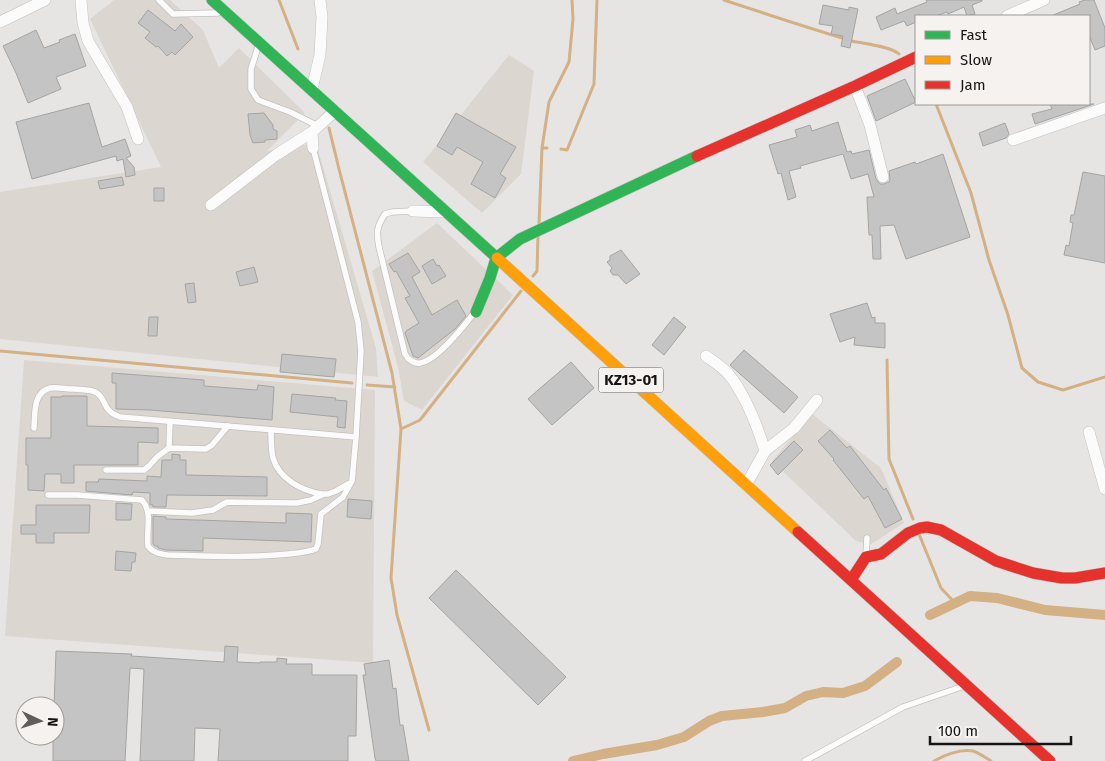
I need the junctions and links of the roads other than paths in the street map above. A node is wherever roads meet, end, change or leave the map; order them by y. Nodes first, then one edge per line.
1 (45, 0) edge
2 (81, 0) edge
3 (159, 0) edge
4 (212, 0) edge
5 (320, 0) edge
6 (1044, 0) edge
7 (226, 13) junction
8 (1010, 15) edge
9 (0, 22) edge
10 (260, 43) junction
11 (915, 57) edge
12 (855, 86) junction
13 (312, 89) junction
14 (1105, 108) edge
15 (335, 110) junction
16 (315, 129) junction
17 (138, 139) dead end
18 (1013, 140) dead end
19 (313, 148) joint
20 (883, 177) dead end
21 (211, 205) dead end
22 (413, 211) joint
23 (445, 212) junction
24 (496, 258) junction
25 (476, 312) joint
26 (706, 356) dead end
27 (817, 400) dead end
28 (170, 421) junction
29 (228, 426) junction
30 (34, 428) dead end
31 (271, 430) junction
32 (1089, 432) dead end
33 (356, 437) junction
34 (169, 448) junction
35 (765, 451) junction
36 (106, 470) dead end
37 (352, 481) junction
38 (746, 485) junction
39 (1105, 489) edge
40 (324, 494) junction
41 (48, 495) dead end
42 (148, 511) junction
43 (866, 538) dead end
44 (866, 557) junction
45 (1105, 573) edge
46 (851, 580) junction
47 (966, 685) junction
48 (805, 761) edge
49 (1050, 761) edge

1 - 9 street
2 - 17 street
3 - 7 lane
4 - 7 main road, KZ13-01
5 - 13 street
6 - 8 street
7 - 10 main road, KZ13-01
10 - 13 main road, KZ13-01
10 - 16 lane
11 - 12 main road
12 - 20 street
12 - 24 main road
13 - 15 main road, KZ13-01
14 - 18 street
15 - 16 street
15 - 23 main road, KZ13-01
16 - 19 street
16 - 21 street
19 - 33 lane
22 - 23 street
22 - 25 lane
23 - 24 main road, KZ13-01
24 - 25 main road
24 - 38 main road, KZ13-01
26 - 35 street
27 - 35 street
28 - 29 lane
28 - 30 lane
28 - 34 lane
29 - 31 lane
29 - 34 lane
31 - 33 lane
31 - 40 lane
32 - 39 street
33 - 37 lane
34 - 36 lane
35 - 38 street
37 - 40 lane
37 - 42 lane
38 - 46 main road, KZ13-01
40 - 42 lane
41 - 42 lane
43 - 44 lane
44 - 45 main road
44 - 46 main road
46 - 47 main road, KZ13-01
47 - 48 lane
47 - 49 main road, KZ13-01

